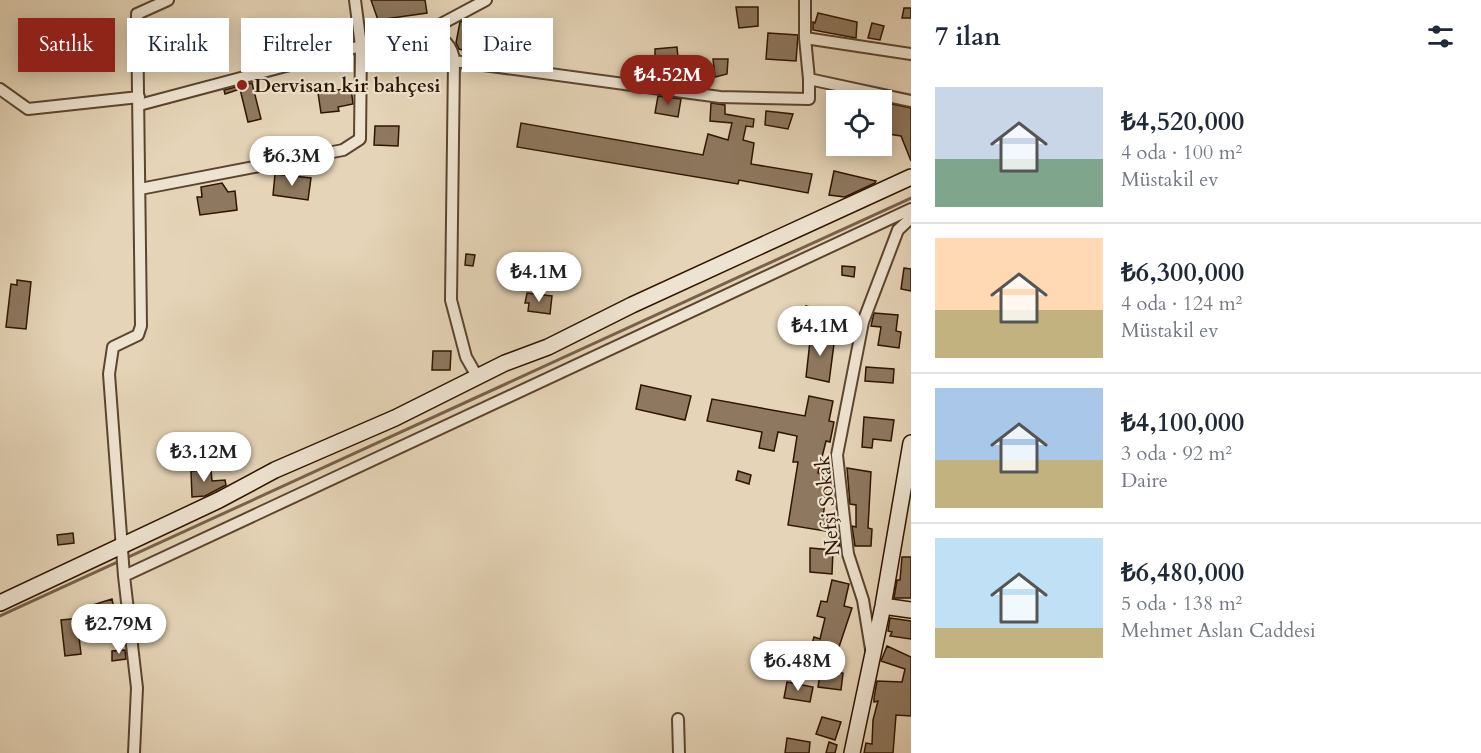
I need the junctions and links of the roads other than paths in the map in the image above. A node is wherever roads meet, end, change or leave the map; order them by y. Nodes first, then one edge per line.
1 (168, 0) edge
2 (355, 0) edge
3 (486, 0) edge
4 (805, 0) edge
5 (450, 19) edge
6 (805, 38) junction
7 (365, 45) edge
8 (361, 46) junction
9 (450, 46) edge
10 (911, 54) edge
11 (454, 61) junction
12 (809, 80) junction
13 (0, 89) edge
14 (139, 101) junction
15 (911, 101) edge
16 (911, 177) edge
17 (140, 189) junction
18 (911, 209) edge
19 (911, 218) edge
20 (478, 378) junction
21 (910, 450) edge
22 (123, 546) junction
23 (124, 576) junction
24 (0, 603) edge
25 (883, 606) junction
26 (911, 610) edge
27 (872, 659) junction
28 (678, 719) dead end
29 (134, 753) edge
30 (679, 753) edge
31 (852, 753) edge

1 - 14 street
2 - 8 street
3 - 5 street
4 - 6 street
6 - 10 street
6 - 12 street
7 - 8 street
8 - 14 street
8 - 17 street
9 - 11 street
11 - 12 street
11 - 20 street
12 - 15 street
13 - 14 street
14 - 17 street
16 - 20 street
17 - 22 street
18 - 23 street
19 - 27 street, Nefşi Sokak
20 - 22 street
21 - 25 street
22 - 23 street
22 - 24 street
23 - 29 street
25 - 26 street
25 - 27 street
27 - 31 street
28 - 30 street

